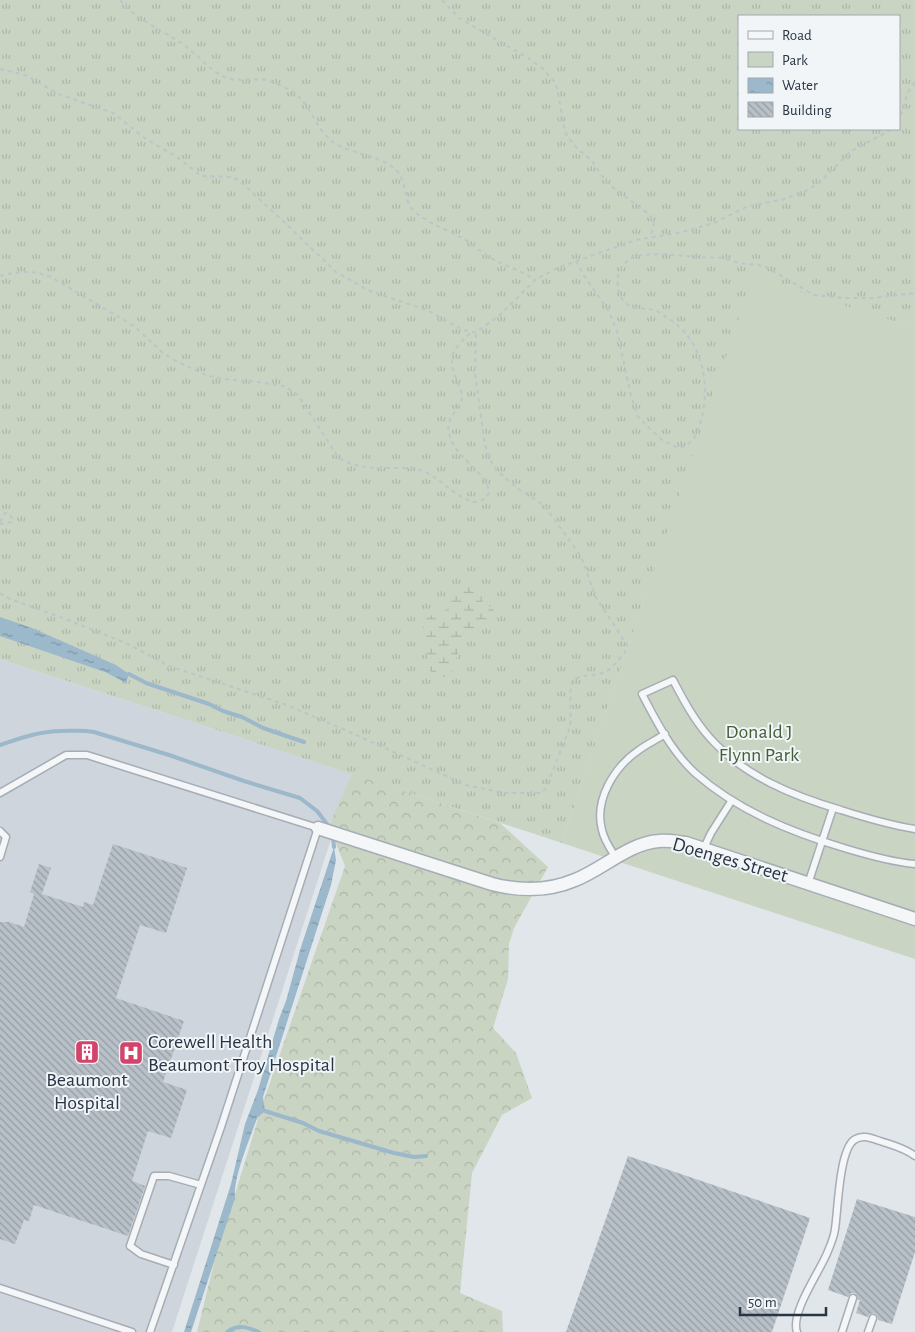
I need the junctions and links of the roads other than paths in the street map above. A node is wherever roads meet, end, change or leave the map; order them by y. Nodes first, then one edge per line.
1 (665, 734) junction
2 (0, 793) edge
3 (732, 800) junction
4 (833, 808) junction
5 (318, 828) junction
6 (915, 829) edge
7 (0, 831) edge
8 (822, 841) junction
9 (704, 848) junction
10 (0, 858) edge
11 (616, 858) junction
12 (915, 864) edge
13 (808, 884) junction
14 (915, 919) edge
15 (915, 1156) edge
16 (201, 1185) junction
17 (174, 1265) junction
18 (0, 1288) edge
19 (854, 1298) dead end
20 (873, 1318) dead end
21 (132, 1332) edge
22 (150, 1332) edge
23 (797, 1332) edge
24 (842, 1332) edge
25 (868, 1332) edge

1 - 3 lane
1 - 4 lane
1 - 11 lane
2 - 5 lane
3 - 8 lane
3 - 9 lane
4 - 6 lane
4 - 8 lane
5 - 11 street, Doenges Street
5 - 16 lane
7 - 10 lane
8 - 12 lane
8 - 13 lane
9 - 11 street, Doenges Street
9 - 13 street, Doenges Street
13 - 14 street, Doenges Street
15 - 23 lane
16 - 17 lane
16 - 17 lane
17 - 22 lane
18 - 21 lane
19 - 24 lane
20 - 25 lane

